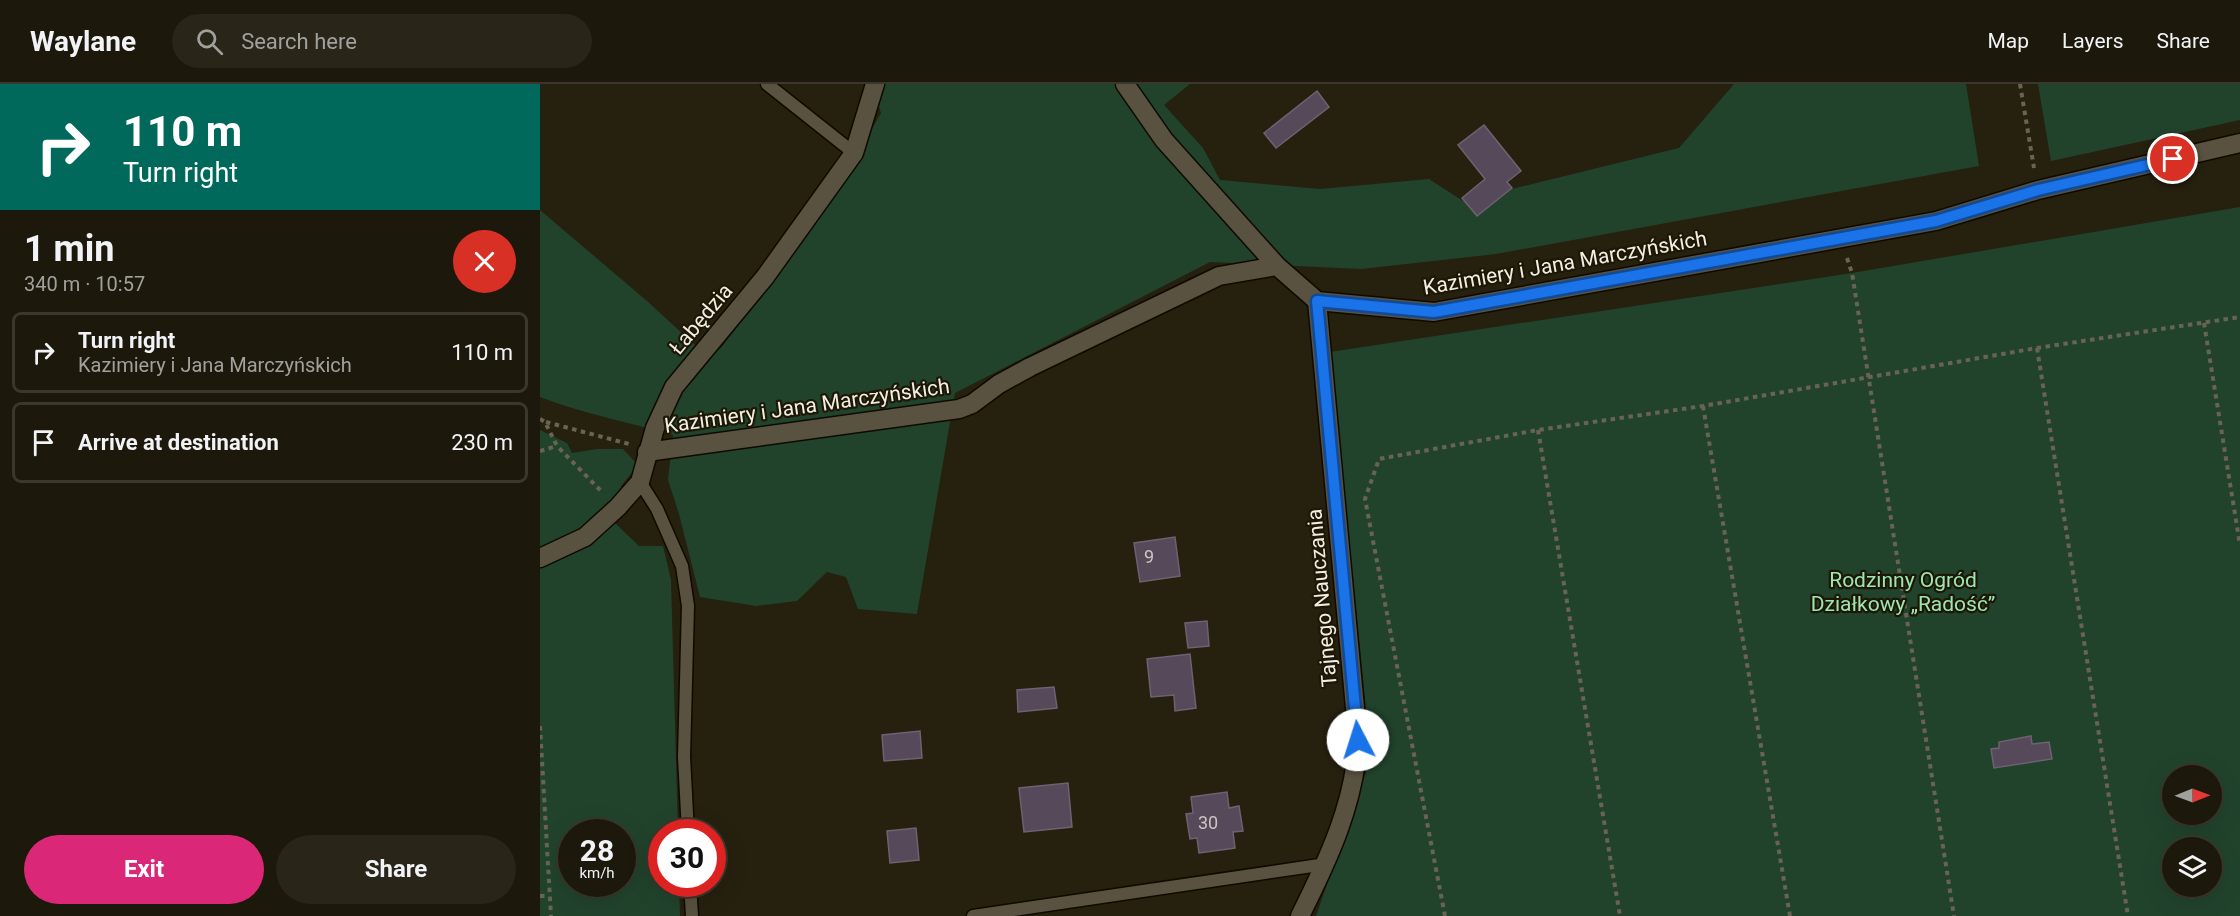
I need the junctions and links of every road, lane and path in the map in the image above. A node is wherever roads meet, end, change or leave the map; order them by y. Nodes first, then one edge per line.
1 (767, 84) edge
2 (874, 84) edge
3 (1125, 84) edge
4 (2020, 84) edge
5 (2240, 143) edge
6 (854, 153) junction
7 (2038, 190) junction
8 (1277, 266) junction
9 (1852, 273) dead end
10 (1317, 301) junction
11 (2240, 317) edge
12 (2204, 323) junction
13 (2037, 348) junction
14 (1868, 377) junction
15 (1702, 406) junction
16 (540, 419) edge
17 (545, 422) junction
18 (1538, 430) junction
19 (557, 446) junction
20 (540, 451) edge
21 (647, 452) junction
22 (640, 482) junction
23 (618, 507) junction
24 (2240, 545) edge
25 (540, 558) edge
26 (540, 726) edge
27 (687, 819) edge
28 (1326, 864) junction
29 (549, 896) junction
30 (540, 897) edge
31 (691, 897) edge
32 (551, 916) edge
33 (692, 916) edge
34 (973, 916) edge
35 (1300, 916) edge
36 (1445, 916) edge
37 (1620, 916) edge
38 (1790, 916) edge
39 (1954, 916) edge
40 (2128, 916) edge

1 - 6 lane
2 - 6 street, Łabędzia
3 - 8 street
4 - 7 path
5 - 7 street, Kazimiery i Jana Marczyńskich
6 - 21 street, Łabędzia
7 - 10 street, Kazimiery i Jana Marczyńskich
8 - 10 street
8 - 21 street, Kazimiery i Jana Marczyńskich
9 - 14 path
10 - 28 street, Tajnego Nauczania
11 - 12 path
12 - 13 path
12 - 24 path
13 - 14 path
13 - 40 path
14 - 15 path
14 - 39 path
15 - 18 path
15 - 38 path
16 - 17 path
17 - 19 path
17 - 21 path
18 - 36 path
18 - 37 path
19 - 20 path
19 - 23 path
21 - 22 street, Łabędzia
22 - 23 street, Łabędzia
22 - 27 lane
23 - 25 street, Łabędzia
26 - 29 path
28 - 34 lane
28 - 35 street, Tajnego Nauczania
29 - 30 path
29 - 32 path
31 - 33 lane

